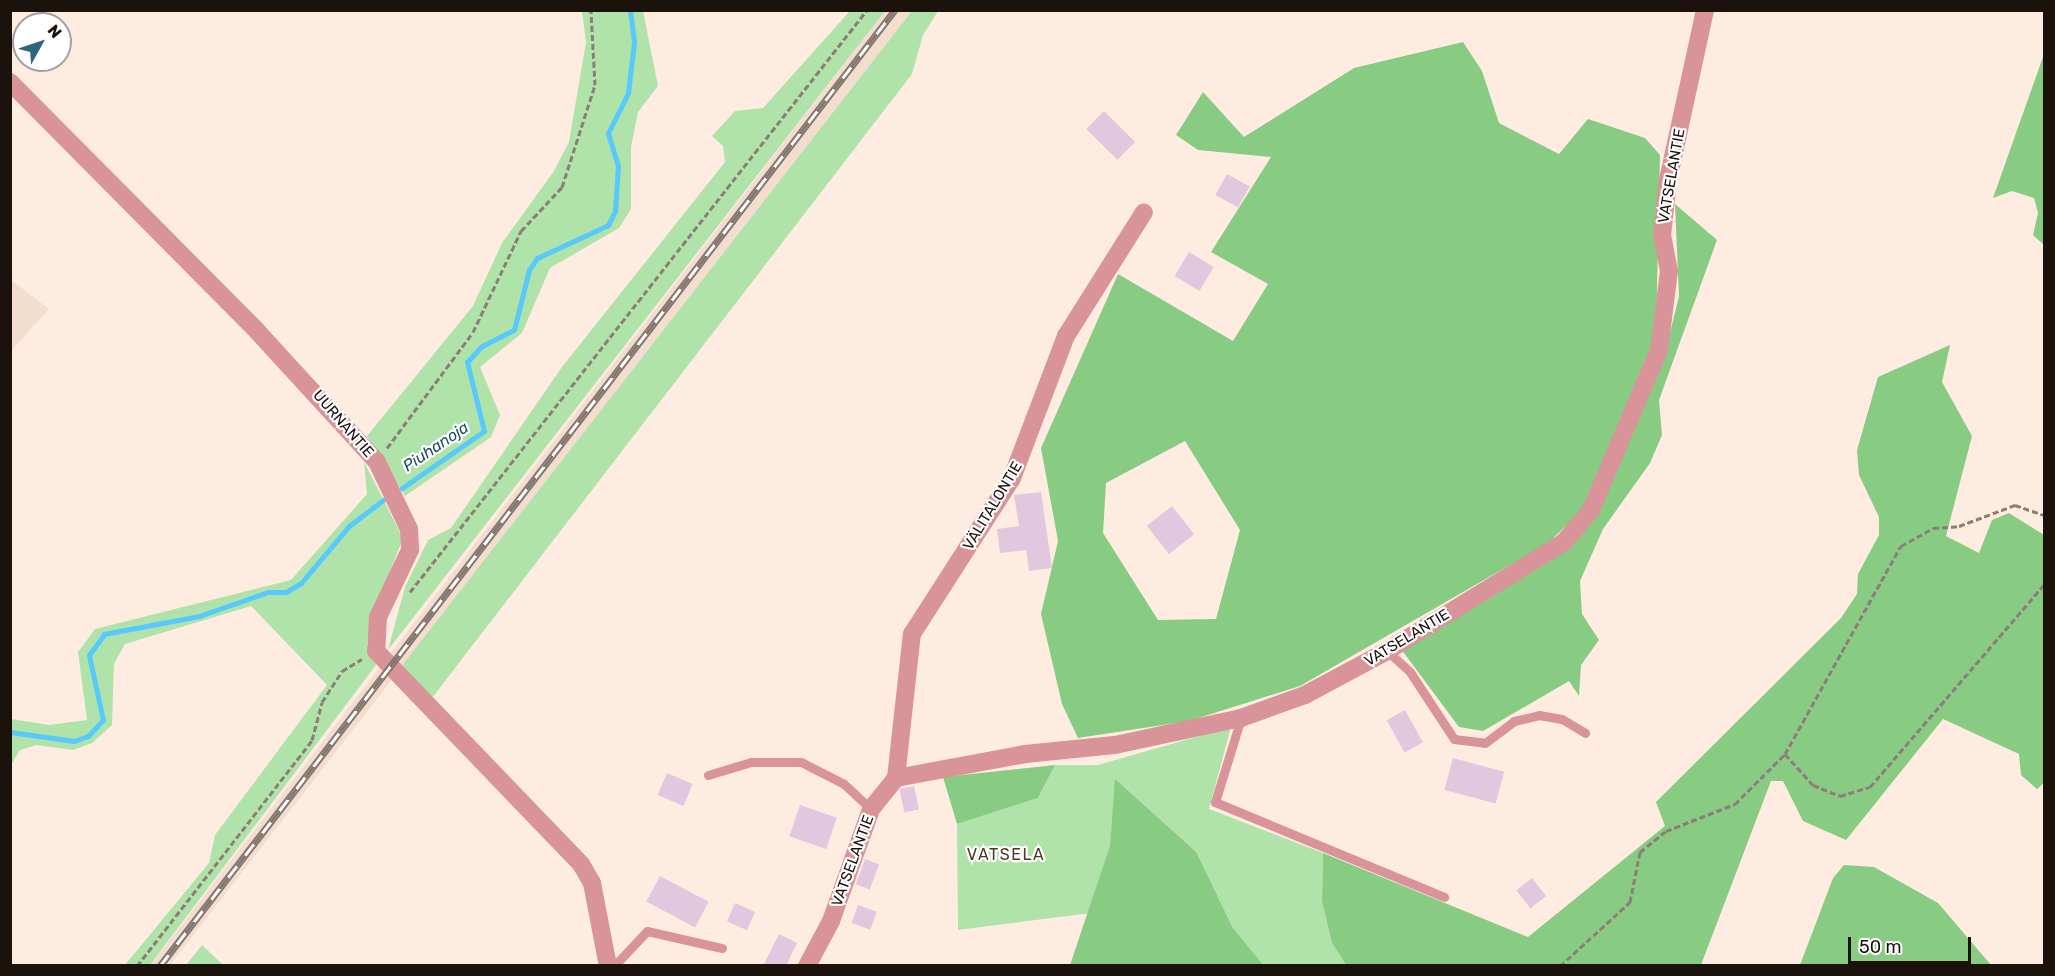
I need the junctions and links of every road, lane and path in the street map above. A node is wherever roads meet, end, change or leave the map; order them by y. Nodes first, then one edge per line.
1 (591, 10) edge
2 (867, 10) edge
3 (1705, 10) edge
4 (10, 82) edge
5 (1144, 212) dead end
6 (377, 462) junction
7 (2044, 515) edge
8 (2044, 585) edge
9 (406, 597) dead end
10 (376, 651) junction
11 (1387, 651) junction
12 (1241, 718) junction
13 (1585, 733) dead end
14 (1785, 754) junction
15 (708, 775) dead end
16 (896, 778) junction
17 (871, 809) junction
18 (1444, 897) dead end
19 (722, 948) dead end
20 (137, 966) edge
21 (608, 966) edge
22 (614, 966) edge
23 (807, 966) edge
24 (1560, 966) edge

1 - 6 path
2 - 9 path
3 - 11 street, VATSELANTIE
4 - 6 street, UURNANTIE
5 - 16 street, VÄLITALONTIE
6 - 10 street, UURNANTIE
7 - 14 path
8 - 14 path
10 - 20 path
10 - 21 street
11 - 12 street, VATSELANTIE
11 - 13 lane
12 - 16 street, VATSELANTIE
12 - 18 lane
14 - 24 path
15 - 17 lane
16 - 17 street, VATSELANTIE
17 - 23 street, VATSELANTIE
19 - 22 lane

